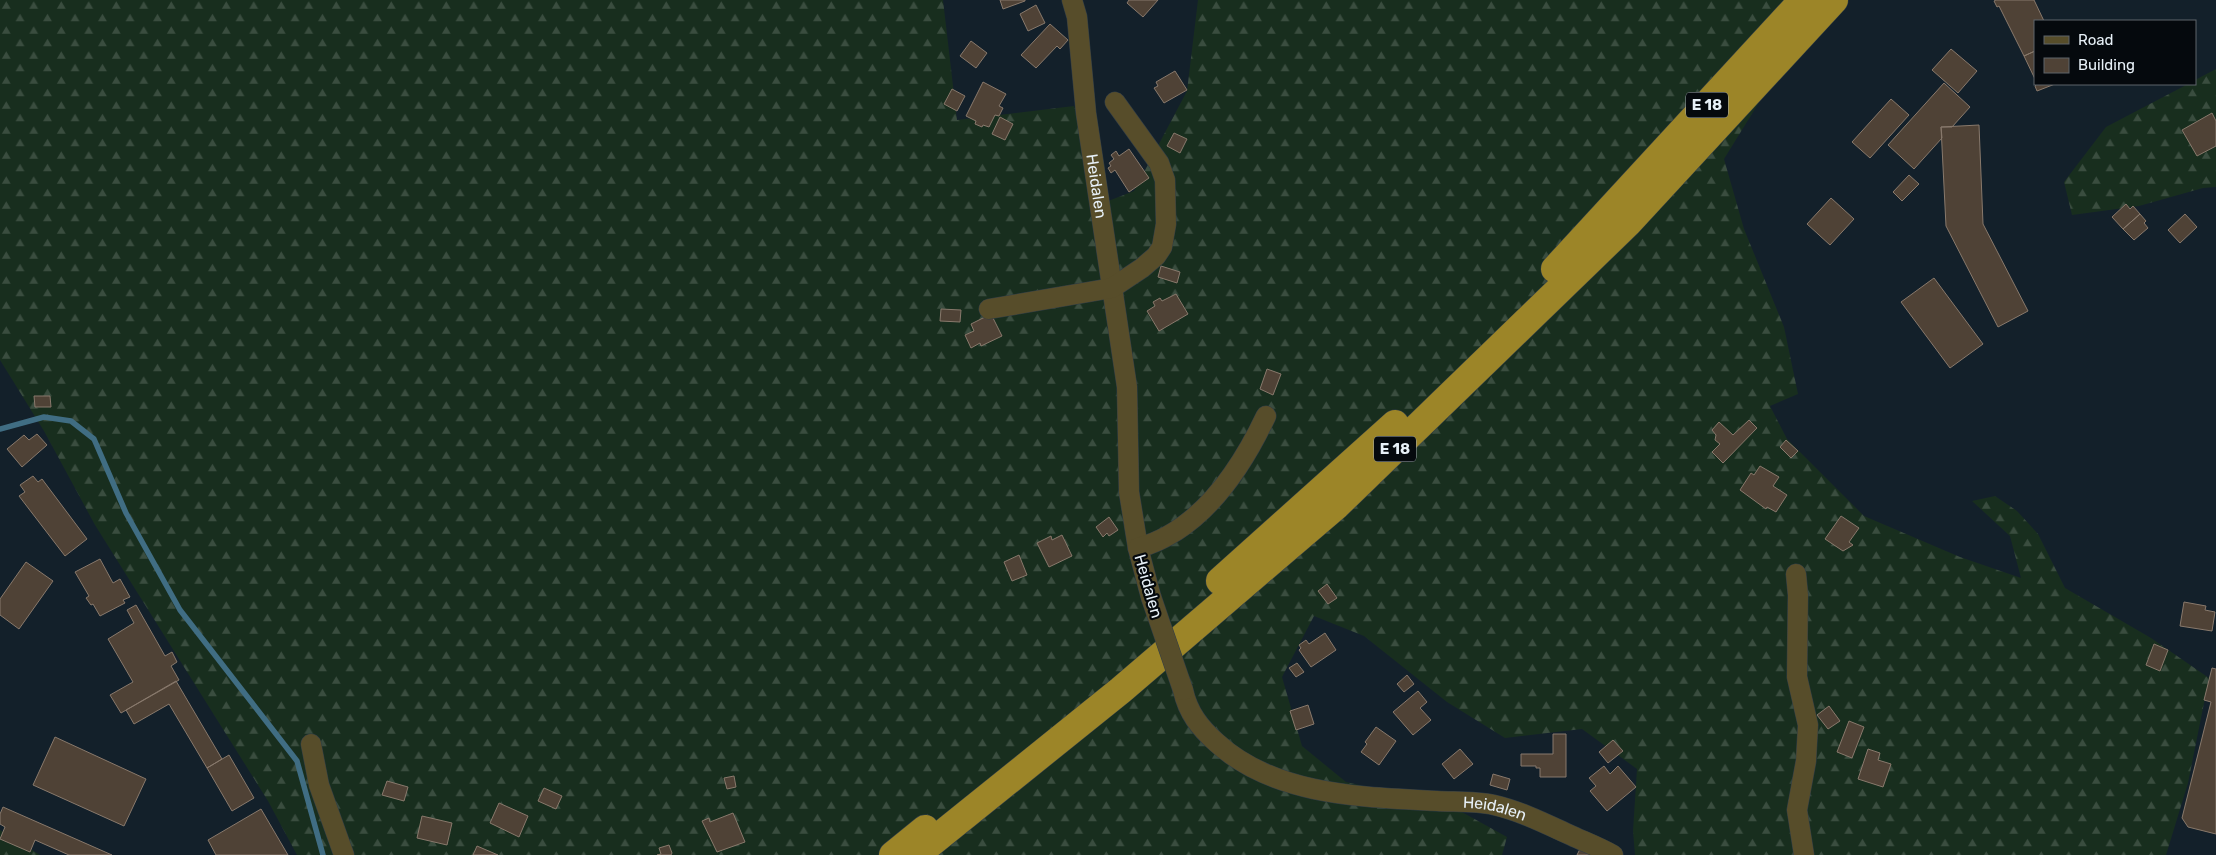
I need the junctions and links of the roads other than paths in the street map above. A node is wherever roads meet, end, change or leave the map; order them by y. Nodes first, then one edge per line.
1 (1072, 0) edge
2 (1803, 0) edge
3 (1834, 0) edge
4 (1115, 102) dead end
5 (1112, 288) junction
6 (989, 309) dead end
7 (1266, 416) dead end
8 (1138, 548) junction
9 (1796, 574) dead end
10 (311, 744) dead end
11 (344, 855) edge
12 (893, 855) edge
13 (916, 855) edge
14 (1613, 855) edge
15 (1804, 855) edge

1 - 5 street, Heidalen
2 - 12 highway, E 18
3 - 13 highway, E 18
4 - 5 street
5 - 6 street
5 - 8 street, Heidalen
7 - 8 street
8 - 14 street, Heidalen, bridge
9 - 15 street
10 - 11 street

